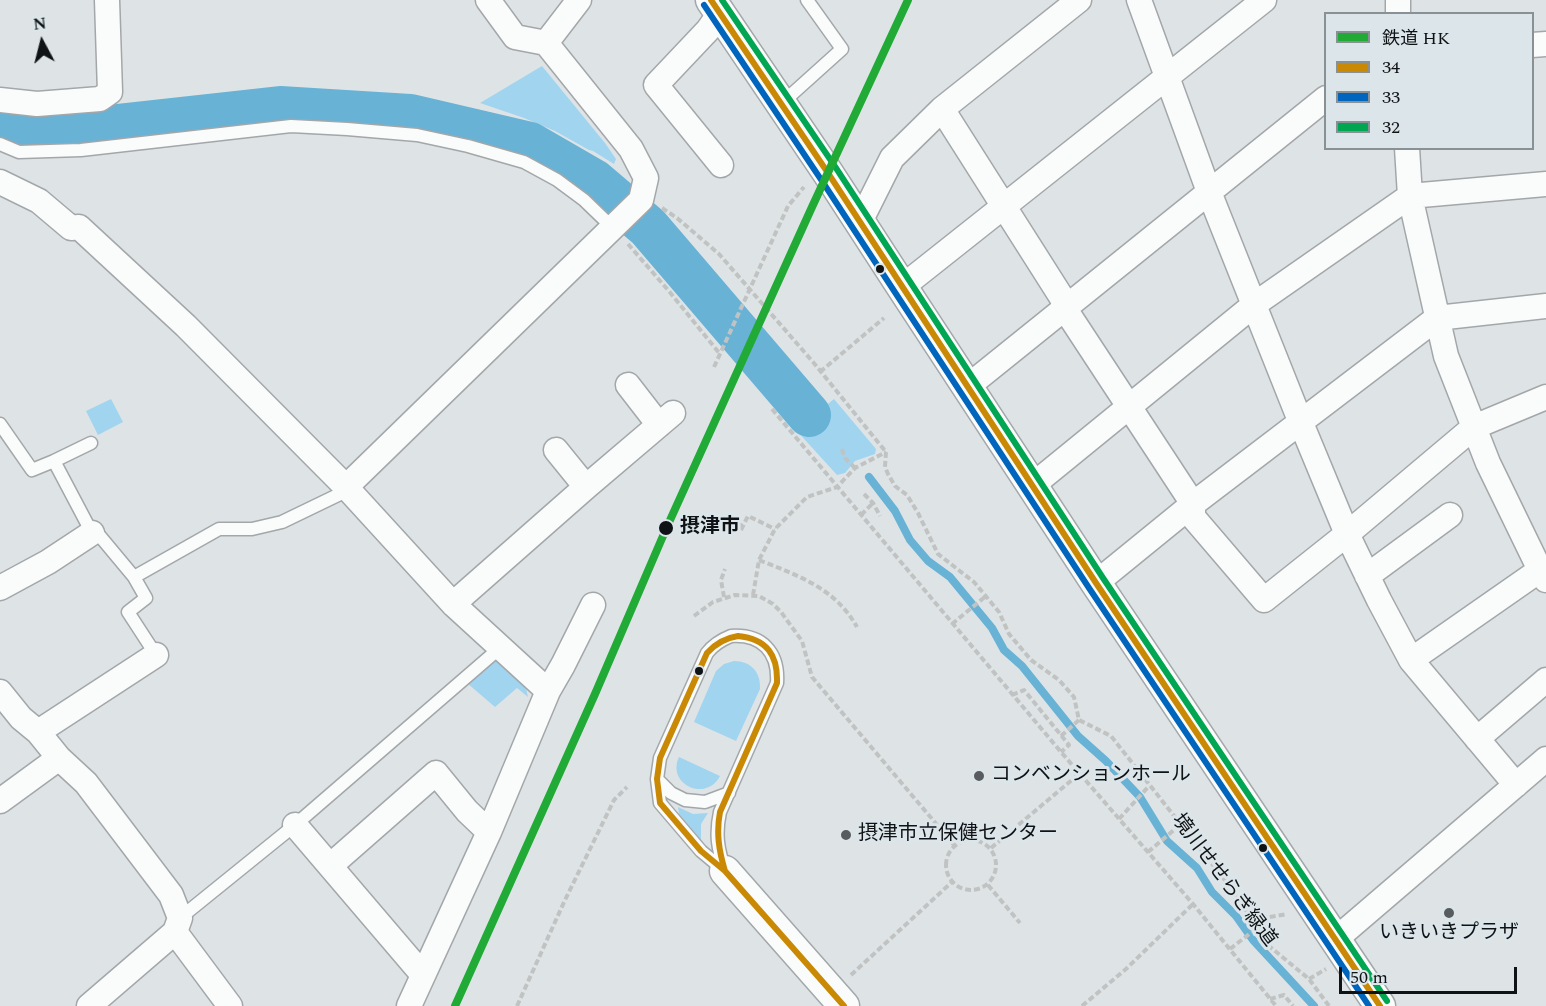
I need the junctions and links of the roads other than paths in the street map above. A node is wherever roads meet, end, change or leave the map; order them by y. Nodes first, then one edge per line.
1 (107, 0) edge
2 (488, 0) edge
3 (579, 0) edge
4 (807, 0) edge
5 (1139, 0) edge
6 (1264, 0) edge
7 (1075, 2) edge
8 (716, 7) edge
9 (546, 43) junction
10 (1167, 77) junction
11 (0, 100) edge
12 (1324, 100) edge
13 (782, 104) junction
14 (942, 109) junction
15 (0, 144) edge
16 (1407, 150) edge
17 (721, 165) dead end
18 (0, 182) edge
19 (1546, 184) edge
20 (1209, 192) junction
21 (1410, 196) junction
22 (1004, 207) junction
23 (860, 222) junction
24 (616, 225) junction
25 (902, 287) junction
26 (1255, 304) junction
27 (1546, 306) edge
28 (1065, 309) junction
29 (1437, 318) junction
30 (628, 385) dead end
31 (968, 387) junction
32 (1546, 397) edge
33 (1128, 408) junction
34 (1301, 423) junction
35 (0, 424) edge
36 (1474, 427) junction
37 (91, 443) dead end
38 (556, 450) dead end
39 (54, 461) junction
40 (1033, 485) junction
41 (346, 487) junction
42 (586, 487) junction
43 (1193, 504) junction
44 (1450, 515) dead end
45 (92, 533) junction
46 (1347, 534) junction
47 (1543, 575) edge
48 (1367, 576) junction
49 (134, 578) junction
50 (1096, 583) junction
51 (0, 588) edge
52 (453, 604) junction
53 (593, 605) dead end
54 (501, 647) junction
55 (156, 654) joint
56 (1411, 660) junction
57 (1546, 680) edge
58 (548, 691) junction
59 (0, 692) edge
60 (38, 732) junction
61 (1477, 739) junction
62 (59, 758) junction
63 (1546, 759) edge
64 (657, 779) junction
65 (1516, 785) junction
66 (729, 793) junction
67 (0, 801) edge
68 (295, 825) junction
69 (489, 832) junction
70 (330, 866) junction
71 (725, 871) junction
72 (177, 925) junction
73 (1334, 952) junction
74 (423, 975) junction
75 (845, 993) edge
76 (89, 1006) edge
77 (230, 1006) edge
78 (409, 1006) edge
79 (1380, 1006) edge

1 - 11 street
2 - 9 street
3 - 9 street
4 - 13 lane
5 - 10 street
6 - 10 street
7 - 14 street
8 - 13 street
8 - 17 street
9 - 24 street
10 - 20 street
10 - 22 street
12 - 20 street
13 - 23 street
14 - 22 street
14 - 23 street
15 - 24 lane
16 - 21 street
18 - 41 street
19 - 21 street
20 - 26 street
20 - 28 street
21 - 26 street
21 - 29 street
22 - 25 street
22 - 28 street
23 - 25 street
24 - 41 street
25 - 31 street
26 - 33 street
26 - 34 street
27 - 29 street
28 - 31 street
28 - 33 street
29 - 34 street
29 - 36 street
30 - 42 street
31 - 40 street
32 - 36 street
33 - 40 street
33 - 43 street
34 - 43 street
34 - 46 street
35 - 39 lane
36 - 46 street
36 - 47 street
37 - 39 lane
38 - 42 street
39 - 45 lane
40 - 50 street
41 - 49 lane
41 - 52 street
42 - 52 street
43 - 46 street
43 - 50 street
44 - 48 street
45 - 49 lane
45 - 51 street
46 - 48 street
47 - 56 street
48 - 56 street
49 - 55 lane
50 - 73 street
52 - 54 street
53 - 58 street
54 - 58 street
54 - 68 lane
55 - 60 street
56 - 61 street
57 - 61 street
58 - 69 street
59 - 60 street
60 - 62 street
61 - 65 street
62 - 67 street
62 - 72 street
63 - 65 street
64 - 66 lane
64 - 66 lane
64 - 71 lane
65 - 73 street
66 - 71 lane
68 - 70 street
68 - 72 lane
69 - 70 street
69 - 74 street
70 - 74 street
71 - 75 street
72 - 76 street
72 - 77 street
73 - 79 street
74 - 78 street

